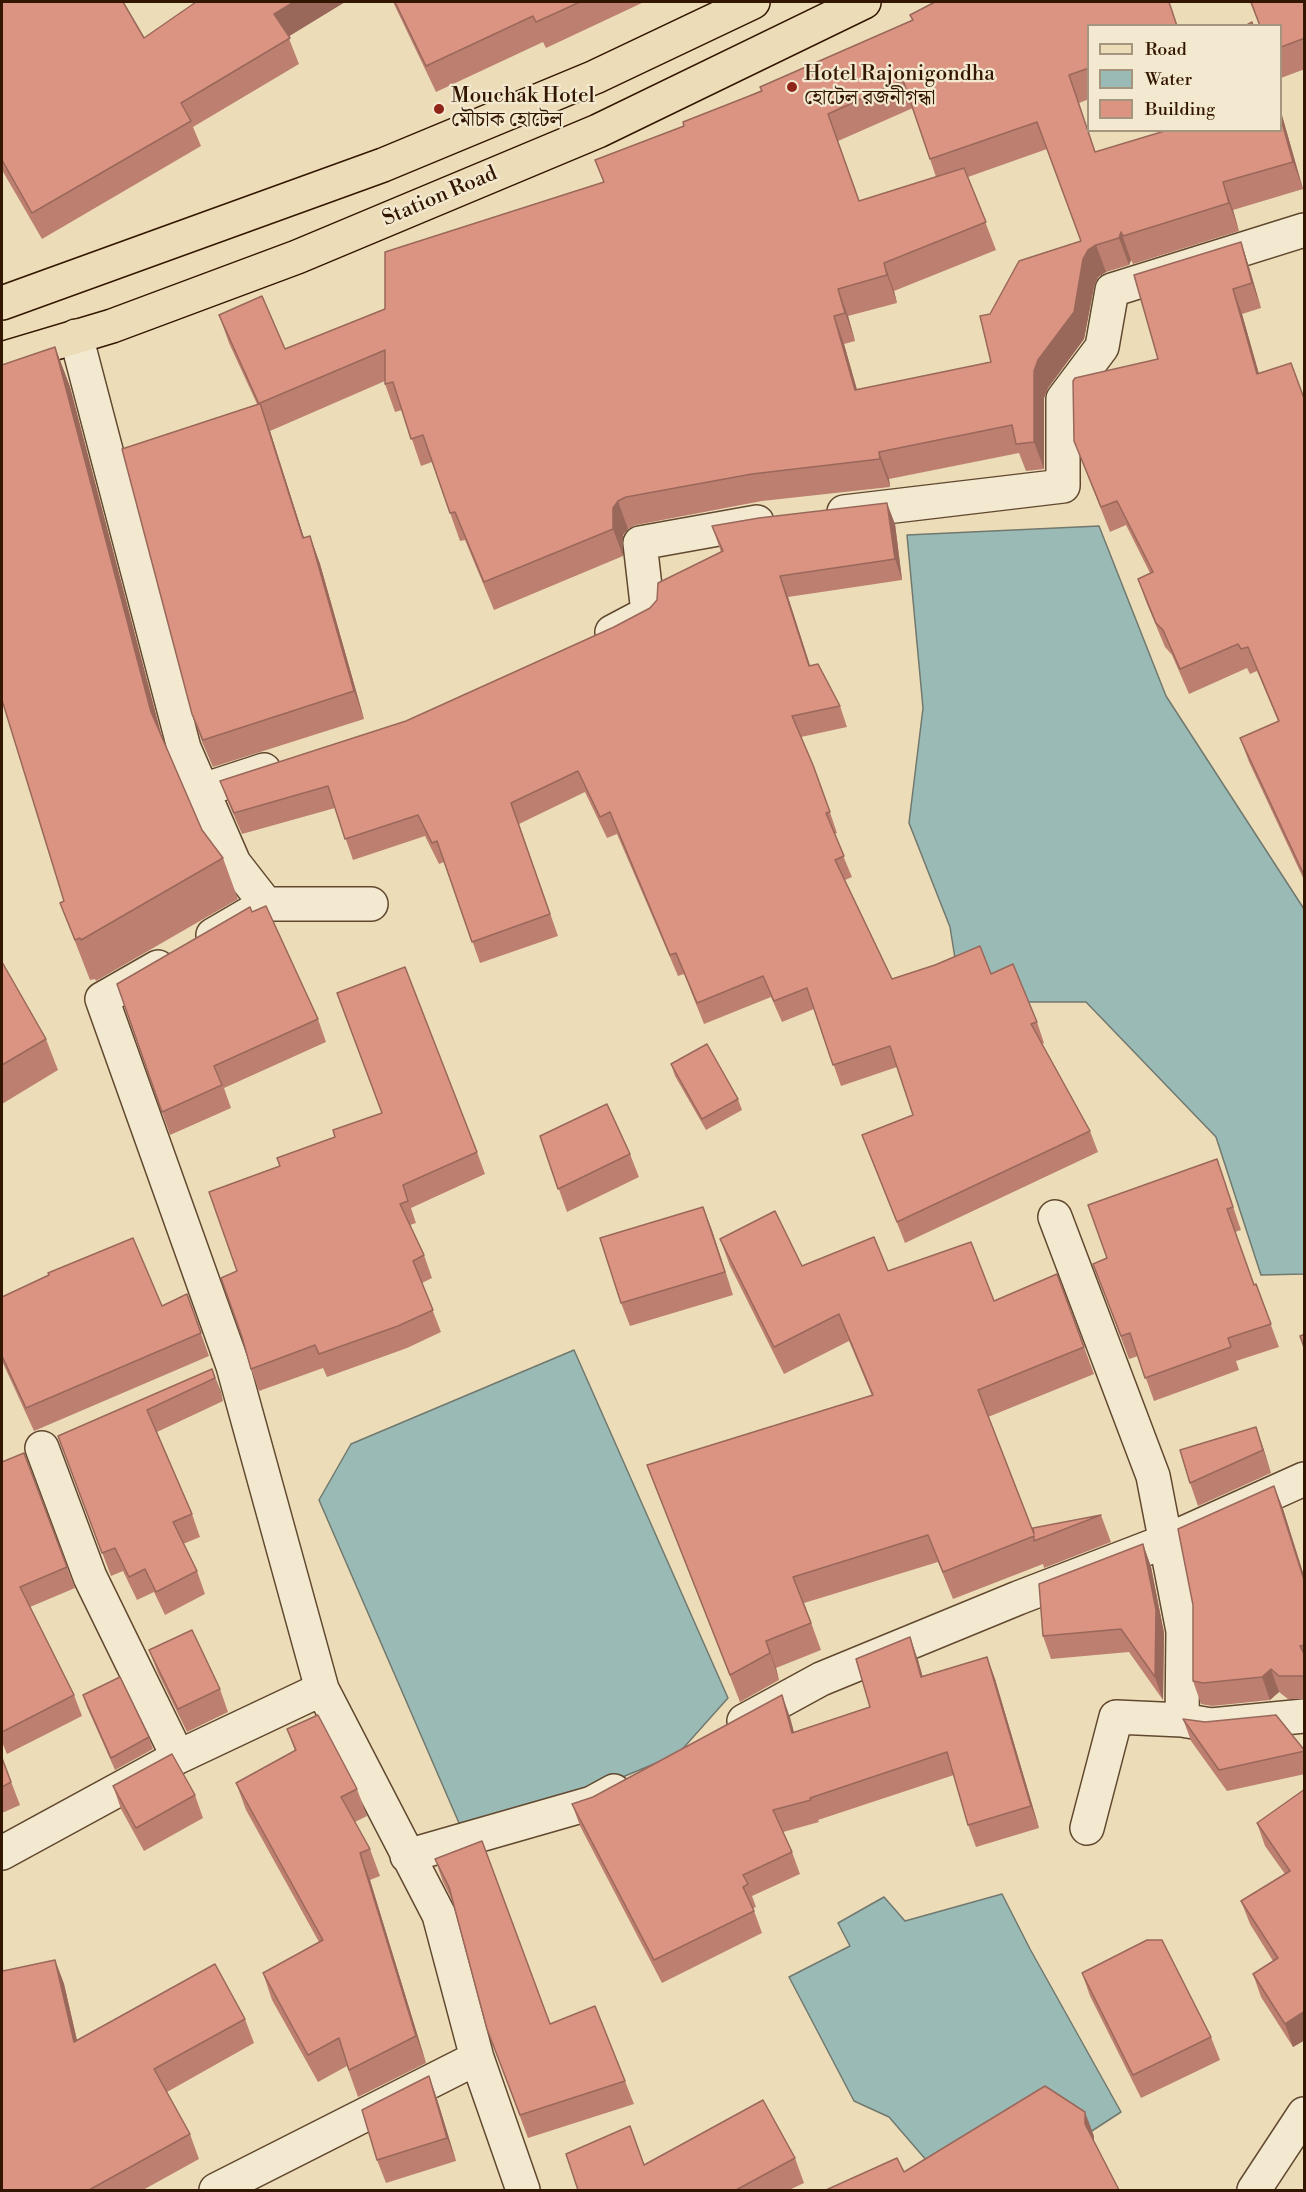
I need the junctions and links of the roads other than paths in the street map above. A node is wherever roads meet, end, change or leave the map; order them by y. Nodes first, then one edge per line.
1 (753, 2) edge
2 (864, 2) edge
3 (1305, 230) edge
4 (2, 303) edge
5 (76, 336) junction
6 (2, 359) edge
7 (819, 515) edge
8 (786, 518) edge
9 (580, 646) edge
10 (293, 761) edge
11 (202, 790) junction
12 (266, 904) junction
13 (371, 904) dead end
14 (1055, 1217) dead end
15 (233, 1366) junction
16 (201, 1380) edge
17 (74, 1434) edge
18 (42, 1448) junction
19 (12, 1461) edge
20 (1304, 1479) edge
21 (1166, 1541) junction
22 (321, 1689) junction
23 (1305, 1716) edge
24 (1182, 1720) junction
25 (717, 1735) edge
26 (178, 1757) junction
27 (644, 1775) edge
28 (1087, 1828) dead end
29 (2, 1853) edge
30 (407, 1856) junction
31 (477, 2058) junction
32 (1305, 2114) edge
33 (216, 2190) edge
34 (523, 2190) edge
35 (1254, 2190) edge

1 - 4 main road
2 - 5 main road, Station Road
3 - 7 street
5 - 6 main road, Station Road
5 - 11 street
8 - 9 street
10 - 11 street
11 - 12 street
12 - 13 street
12 - 15 street
14 - 21 street
15 - 16 street
15 - 22 street
17 - 18 street
18 - 19 street
18 - 26 street
20 - 21 street
21 - 24 street
21 - 25 street
22 - 26 street
22 - 30 street
23 - 24 street
24 - 28 street
26 - 29 street
27 - 30 street
30 - 31 street
31 - 33 street
31 - 34 street
32 - 35 street

